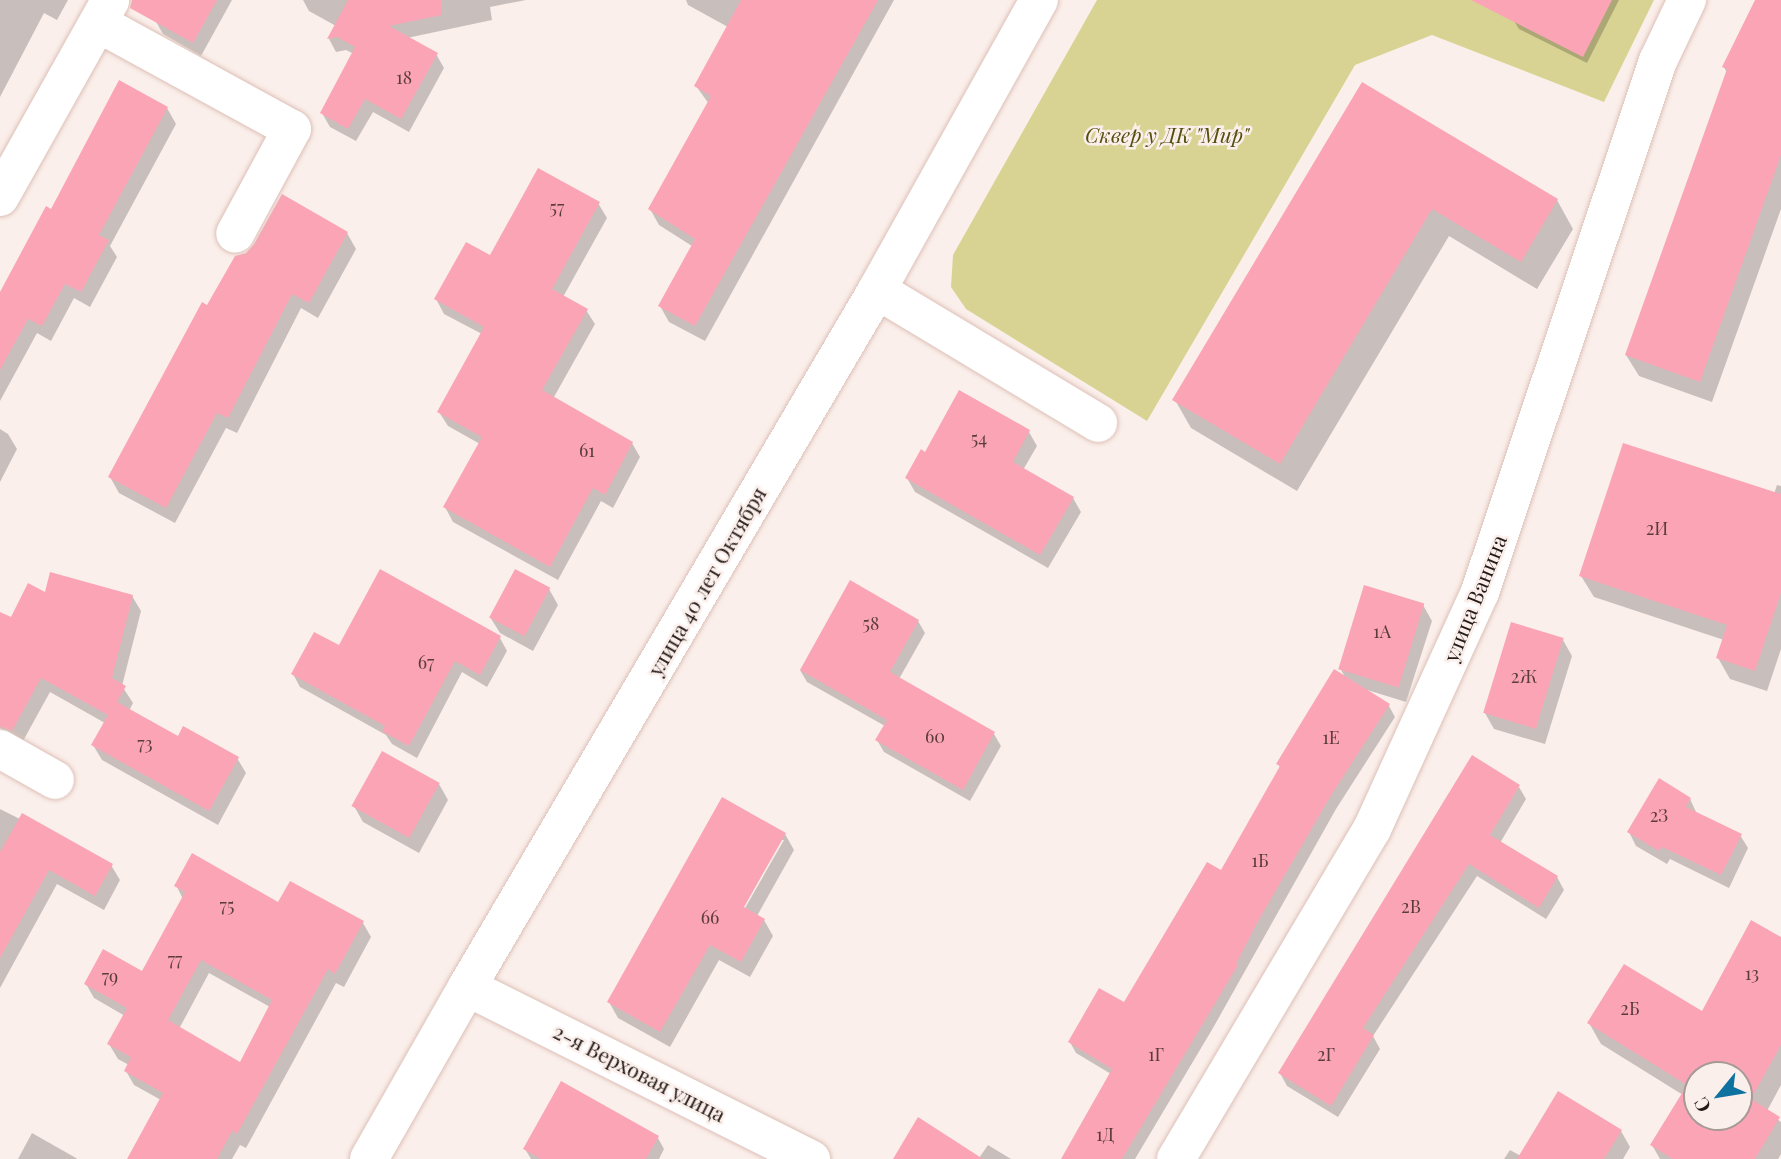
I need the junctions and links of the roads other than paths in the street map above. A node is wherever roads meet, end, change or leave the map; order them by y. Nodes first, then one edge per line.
1 (1039, 0) edge
2 (1687, 0) edge
3 (104, 12) edge
4 (0, 198) edge
5 (235, 234) dead end
6 (877, 290) junction
7 (1098, 423) dead end
8 (0, 749) edge
9 (55, 780) dead end
10 (467, 987) junction
11 (369, 1159) edge
12 (811, 1159) edge
13 (1176, 1159) edge

1 - 6 street, улица 40 лет Октября
2 - 13 street, улица Ванина
3 - 4 street
3 - 5 street
6 - 7 street
6 - 10 street, улица 40 лет Октября
8 - 9 street
10 - 11 street, улица 40 лет Октября
10 - 12 street, 2-я Верховая улица

